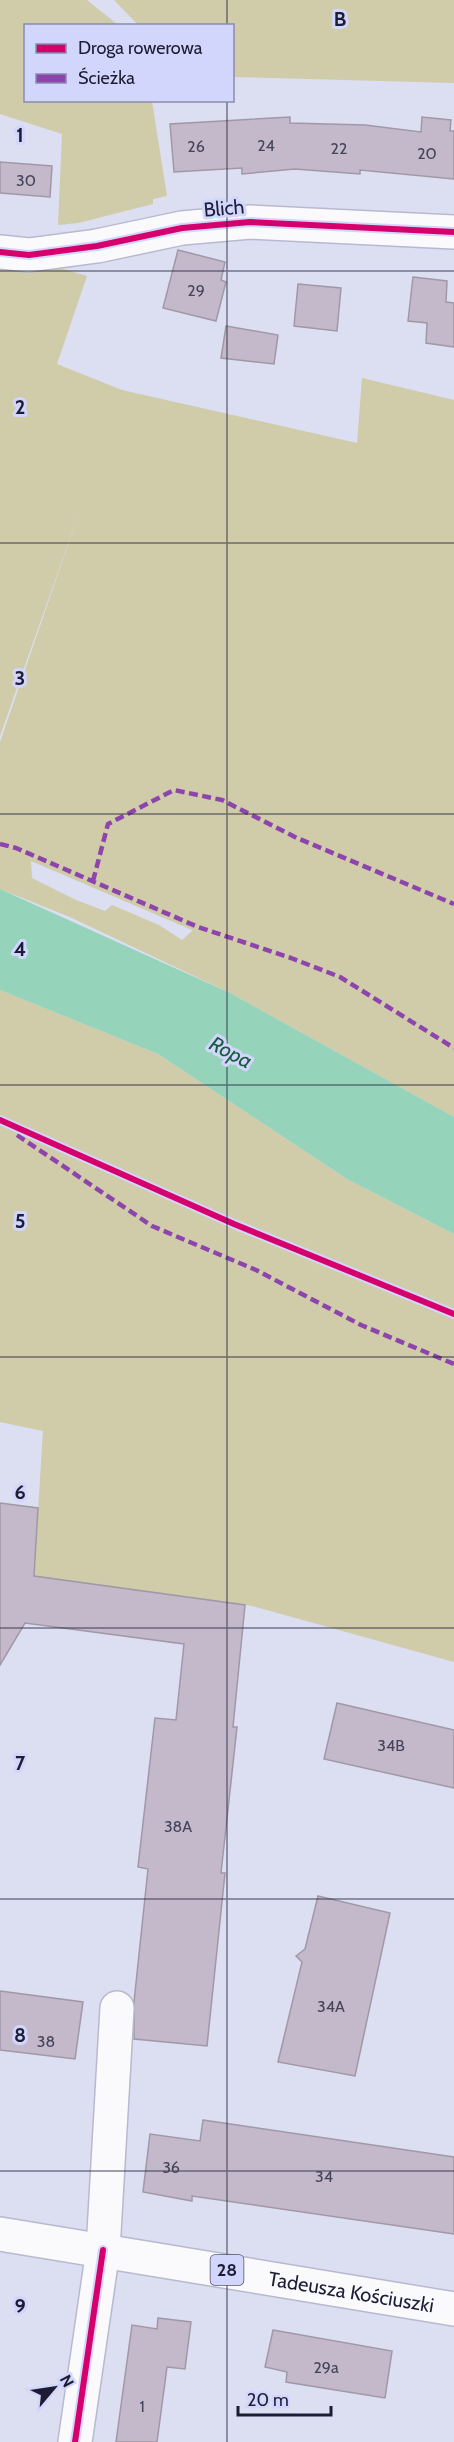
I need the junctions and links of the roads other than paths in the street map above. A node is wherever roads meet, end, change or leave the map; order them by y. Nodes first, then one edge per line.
1 (454, 232) edge
2 (0, 252) edge
3 (117, 2008) dead end
4 (0, 2234) edge
5 (103, 2250) junction
6 (454, 2309) edge
7 (75, 2442) edge

1 - 2 street, Blich
3 - 5 street
4 - 5 street, Tadeusza Kościuszki / 28
5 - 6 street, Tadeusza Kościuszki / 28
5 - 7 street

